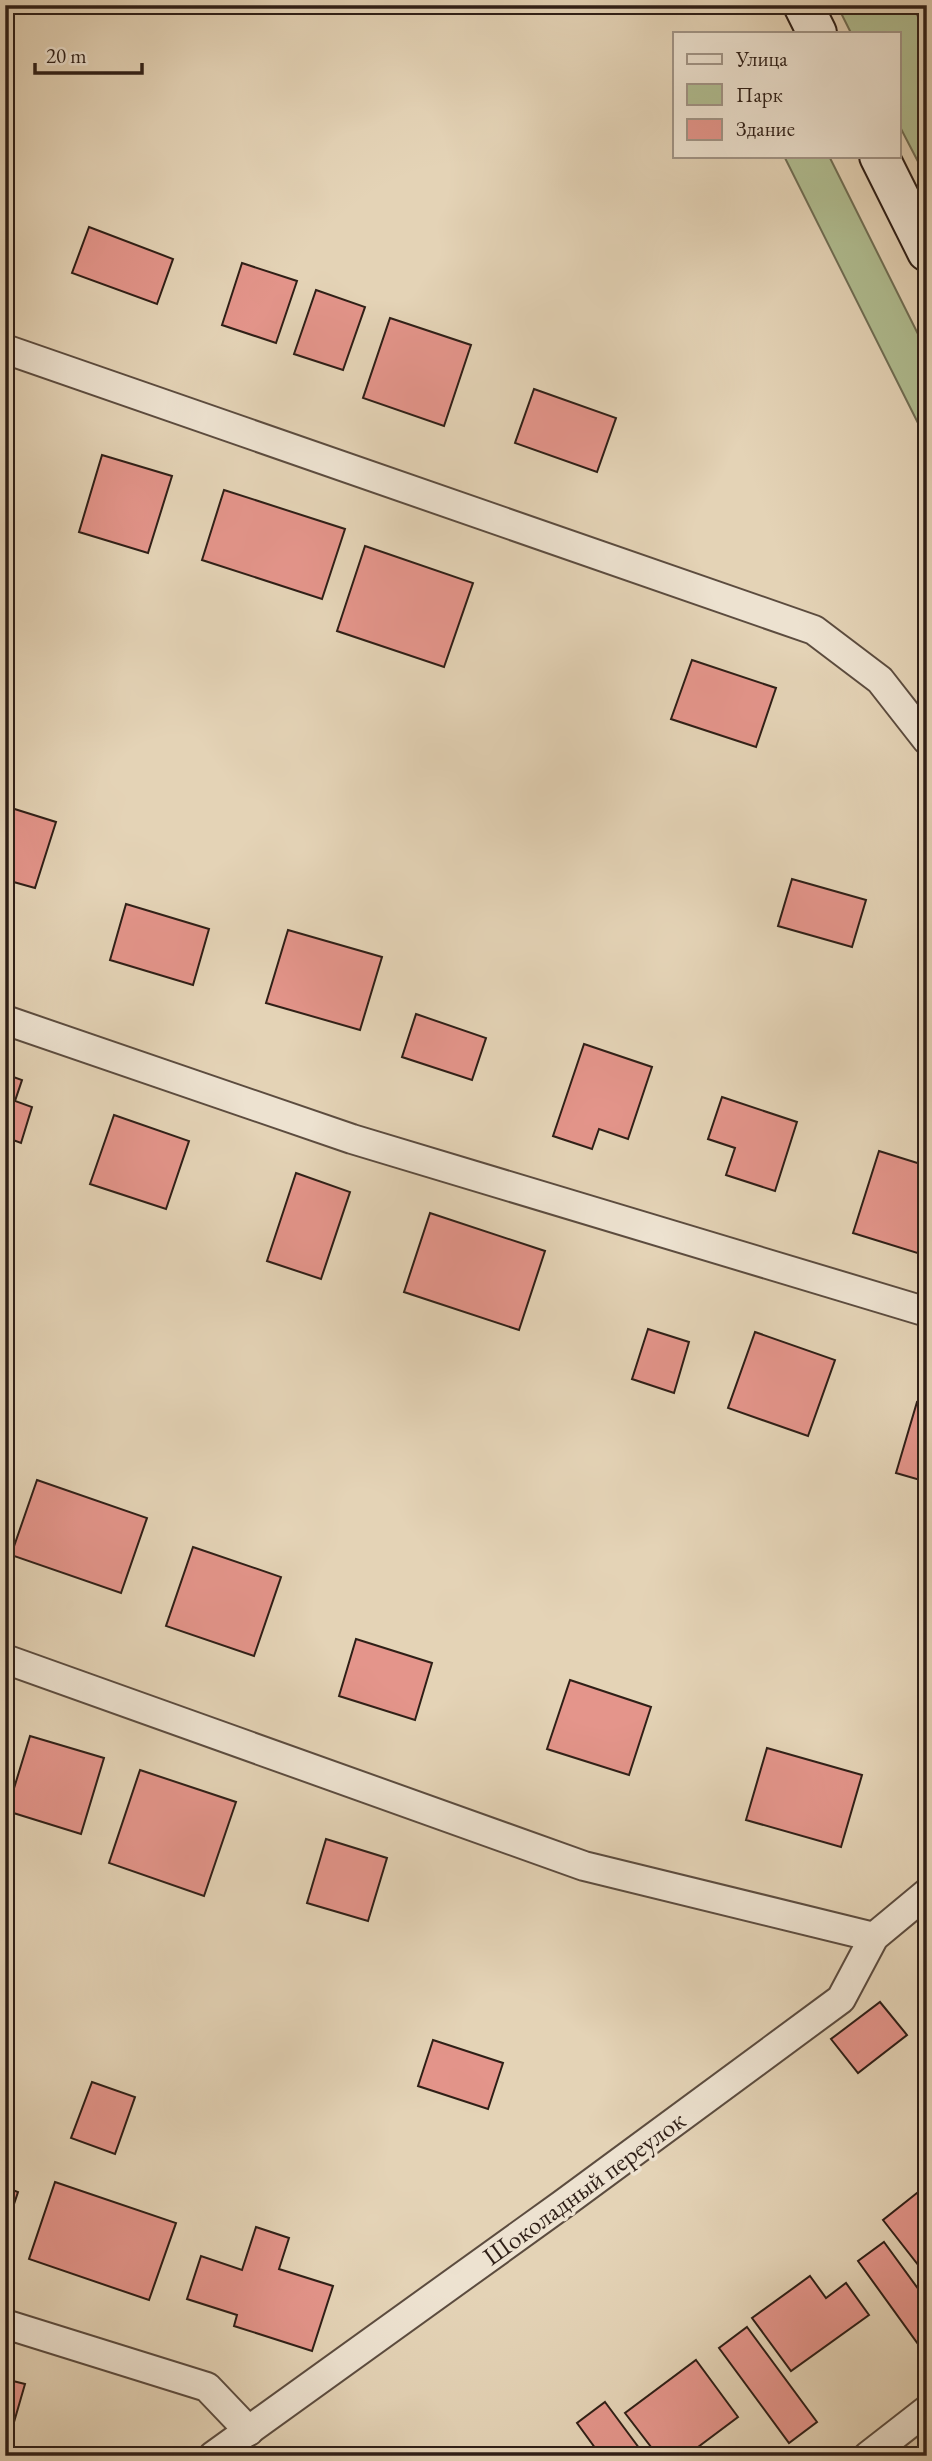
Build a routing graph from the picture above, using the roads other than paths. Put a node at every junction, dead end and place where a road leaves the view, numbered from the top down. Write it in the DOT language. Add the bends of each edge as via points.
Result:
graph roads {
  1 [pos="803,5"];
  2 [pos="816,32"];
  3 [pos="880,158"];
  4 [pos="927,252"];
  5 [pos="5,349"];
  6 [pos="927,740"];
  7 [pos="5,1020"];
  8 [pos="927,1312"];
  9 [pos="5,1659"];
  10 [pos="927,1893"];
  11 [pos="874,1937"];
  12 [pos="5,2324"];
  13 [pos="927,2410"];
  14 [pos="249,2431"];
  15 [pos="213,2456"];
  16 [pos="868,2456"];
  1 -- 2 [label="street"];
  3 -- 4 [label="street"];
  5 -- 6 [label="street" via="814,630 880,680"];
  7 -- 8 [label="street" via="352,1139"];
  9 -- 11 [label="street" via="584,1866"];
  10 -- 11 [label="street, Шоколадный переулок"];
  11 -- 14 [label="street, Шоколадный переулок" via="841,1999"];
  12 -- 14 [label="street" via="207,2387"];
  13 -- 16 [label="street"];
  14 -- 15 [label="street, Шоколадный переулок"];
}
